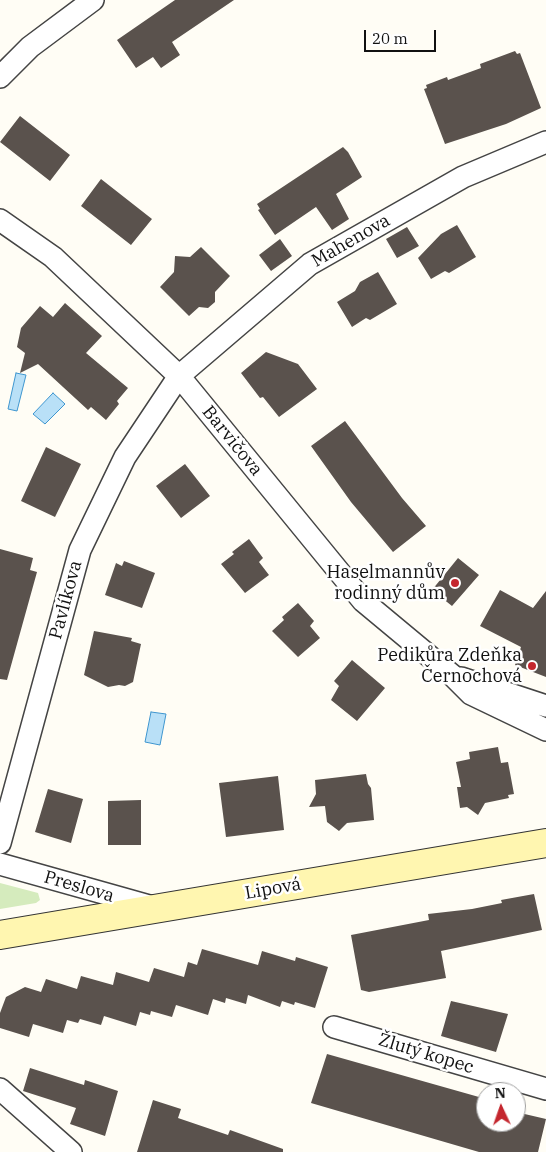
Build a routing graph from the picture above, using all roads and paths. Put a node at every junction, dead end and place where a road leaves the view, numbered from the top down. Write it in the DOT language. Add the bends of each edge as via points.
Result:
graph roads {
  1 [pos="93,0"];
  2 [pos="0,77"];
  3 [pos="546,142"];
  4 [pos="0,220"];
  5 [pos="179,376"];
  6 [pos="452,675"];
  7 [pos="546,706"];
  8 [pos="546,730"];
  9 [pos="0,843"];
  10 [pos="546,843"];
  11 [pos="0,864"];
  12 [pos="158,909"];
  13 [pos="0,935"];
  14 [pos="334,1026"];
  15 [pos="0,1089"];
  16 [pos="546,1089"];
  17 [pos="71,1152"];
  1 -- 2 [label="street" via="30,47"];
  3 -- 5 [label="street, Mahenova" via="463,178 310,264"];
  4 -- 5 [label="street, Barvičova" via="54,257"];
  5 -- 6 [label="street, Barvičova" via="363,601"];
  5 -- 9 [label="street, Pavlíkova" via="125,458 80,550"];
  6 -- 7 [label="street, Barvičova"];
  6 -- 8 [label="street, Barvičova" via="471,694"];
  10 -- 12 [label="street, Lipová"];
  11 -- 12 [label="street, Preslova"];
  12 -- 13 [label="street, Lipová"];
  14 -- 16 [label="street, Žlutý kopec"];
  15 -- 17 [label="street"];
}
